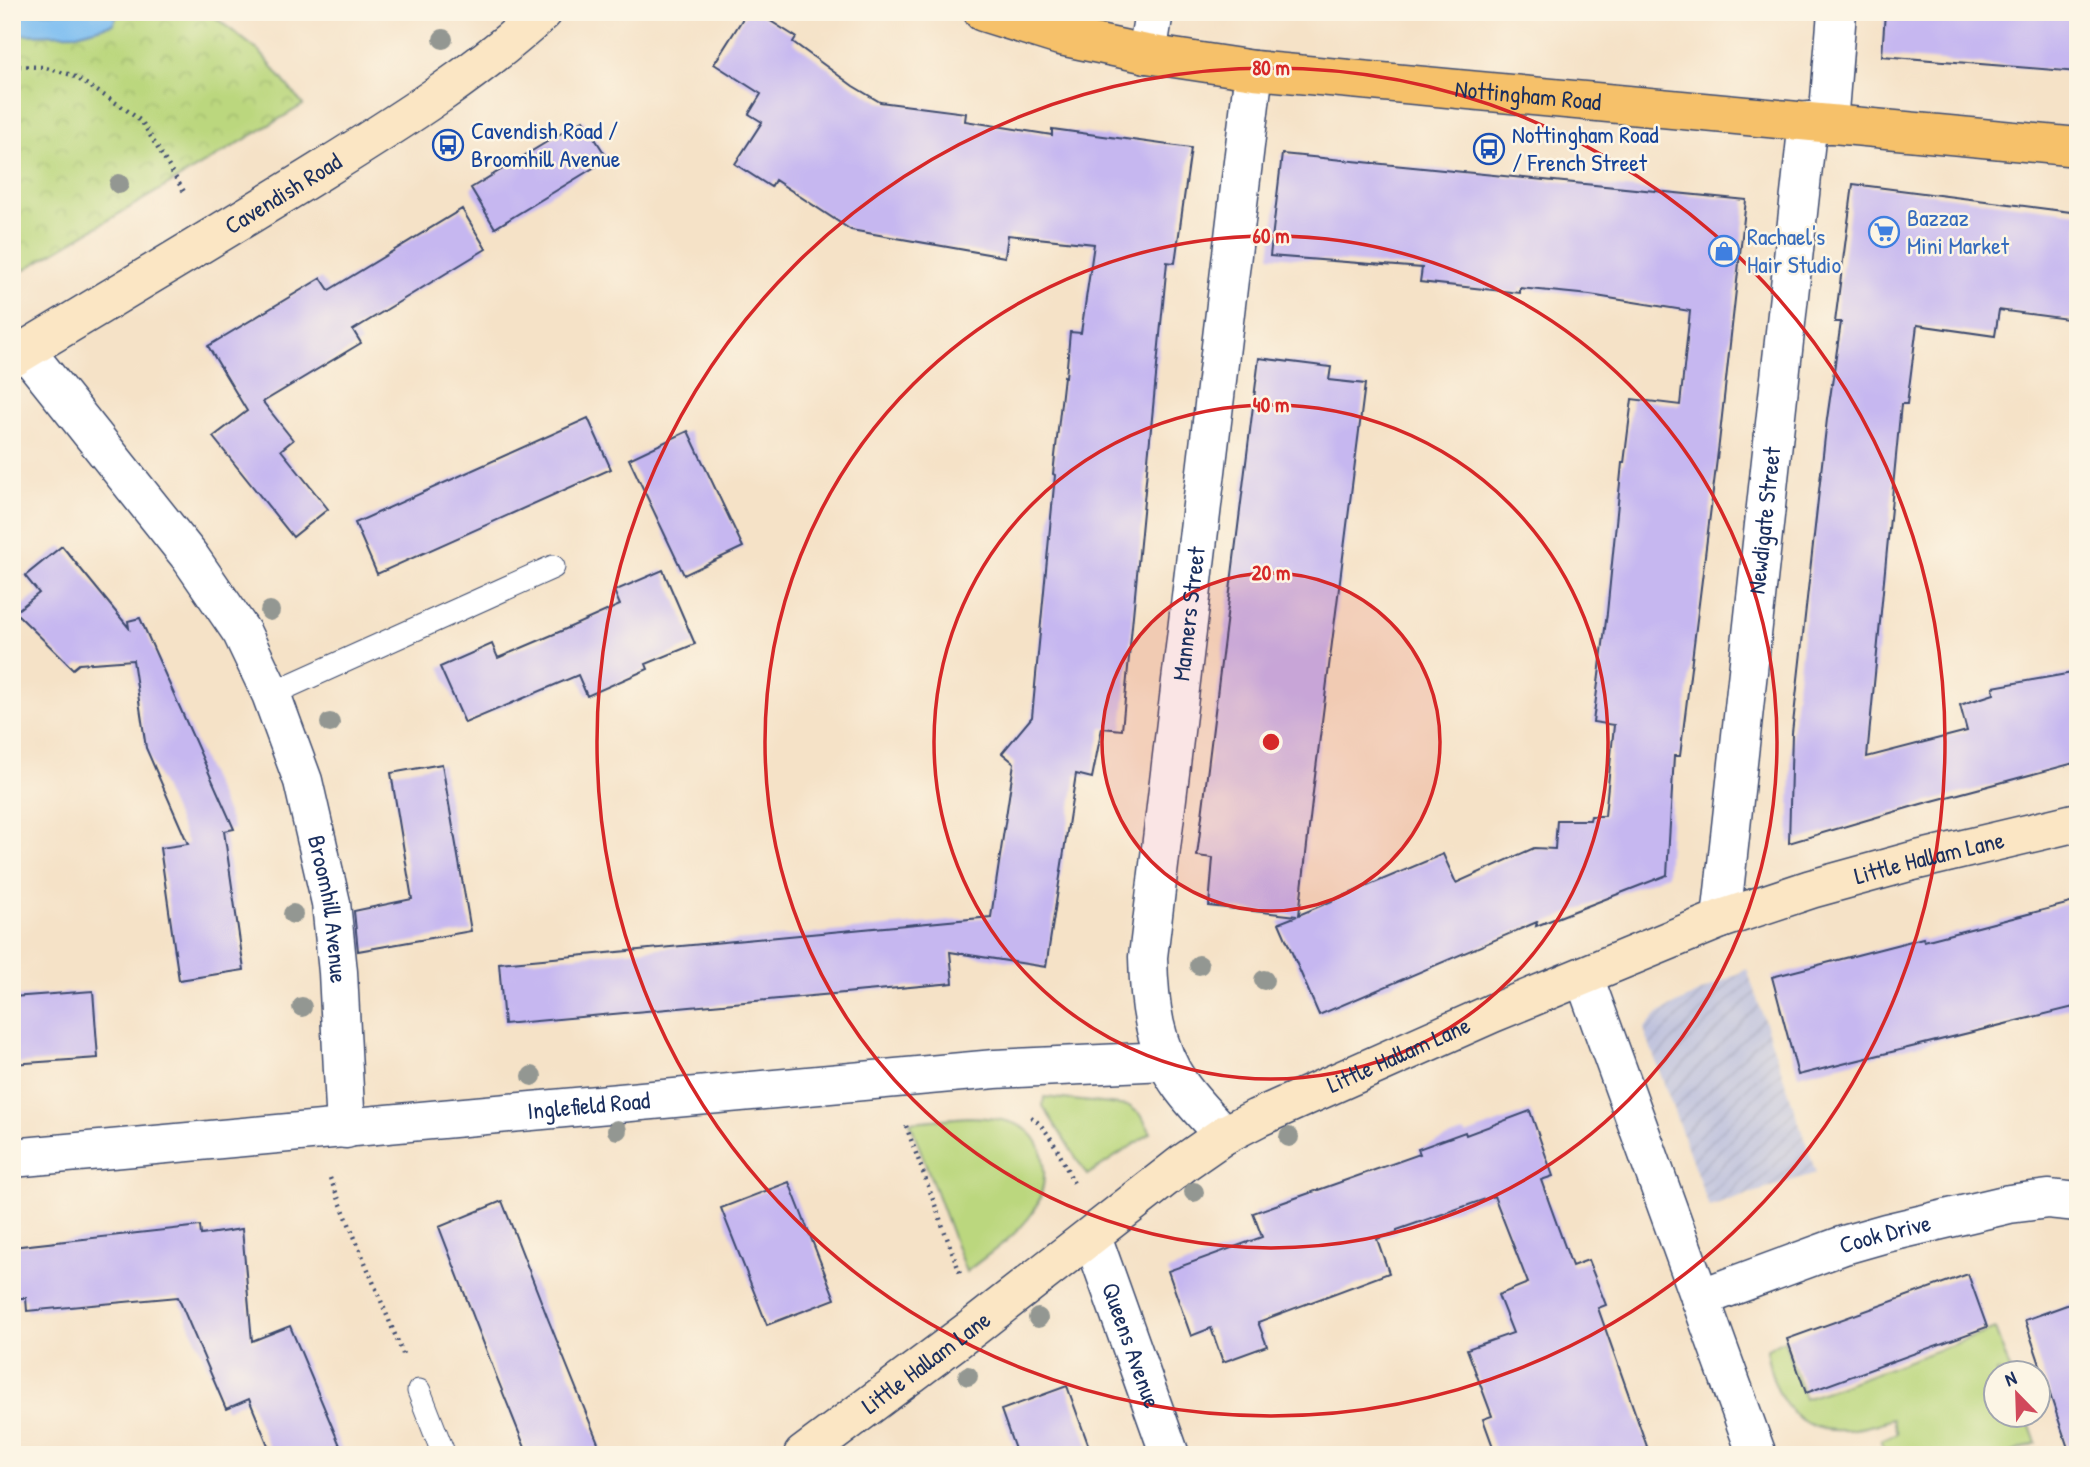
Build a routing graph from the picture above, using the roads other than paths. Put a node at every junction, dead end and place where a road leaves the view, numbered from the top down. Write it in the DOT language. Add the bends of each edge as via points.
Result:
graph roads {
  1 [pos="543,12"];
  2 [pos="983,12"];
  3 [pos="1154,12"];
  4 [pos="1837,12"];
  5 [pos="1147,54"];
  6 [pos="1254,70"];
  7 [pos="1818,123"];
  8 [pos="2078,147"];
  9 [pos="19,354"];
  10 [pos="553,567"];
  11 [pos="271,694"];
  12 [pos="2078,822"];
  13 [pos="1721,919"];
  14 [pos="1584,976"];
  15 [pos="1166,1061"];
  16 [pos="346,1129"];
  17 [pos="1224,1135"];
  18 [pos="12,1158"];
  19 [pos="2078,1202"];
  20 [pos="1092,1236"];
  21 [pos="1700,1298"];
  22 [pos="419,1391"];
  23 [pos="444,1455"];
  24 [pos="803,1455"];
  25 [pos="1170,1455"];
  26 [pos="1757,1455"];
  1 -- 9 [label="street, Cavendish Road" via="510,43 408,116"];
  2 -- 5 [label="main road, Nottingham Road" via="1060,36"];
  3 -- 5 [label="street"];
  4 -- 7 [label="street, Newdigate Street"];
  5 -- 6 [label="main road, Nottingham Road"];
  6 -- 7 [label="main road, Nottingham Road"];
  6 -- 15 [label="street, Manners Street" via="1148,957 1158,1040"];
  7 -- 8 [label="main road, Nottingham Road"];
  7 -- 13 [label="street, Newdigate Street"];
  9 -- 11 [label="street, Broomhill Avenue" via="190,557 242,633"];
  10 -- 11 [label="lane"];
  11 -- 16 [label="street, Broomhill Avenue" via="303,781 331,903"];
  12 -- 13 [label="street, Little Hallam Lane" via="1897,865"];
  13 -- 14 [label="street, Little Hallam Lane"];
  14 -- 17 [label="street, Little Hallam Lane" via="1376,1064"];
  14 -- 21 [label="street"];
  15 -- 16 [label="street, Inglefield Road" via="995,1069"];
  15 -- 17 [label="street, Manners Street" via="1180,1085"];
  16 -- 18 [label="street, Inglefield Road"];
  17 -- 20 [label="street, Little Hallam Lane"];
  19 -- 21 [label="street, Cook Drive" via="2048,1199 2009,1204 1886,1233"];
  20 -- 24 [label="street, Little Hallam Lane"];
  20 -- 25 [label="street, Queens Avenue"];
  21 -- 26 [label="street"];
  22 -- 23 [label="lane"];
}
